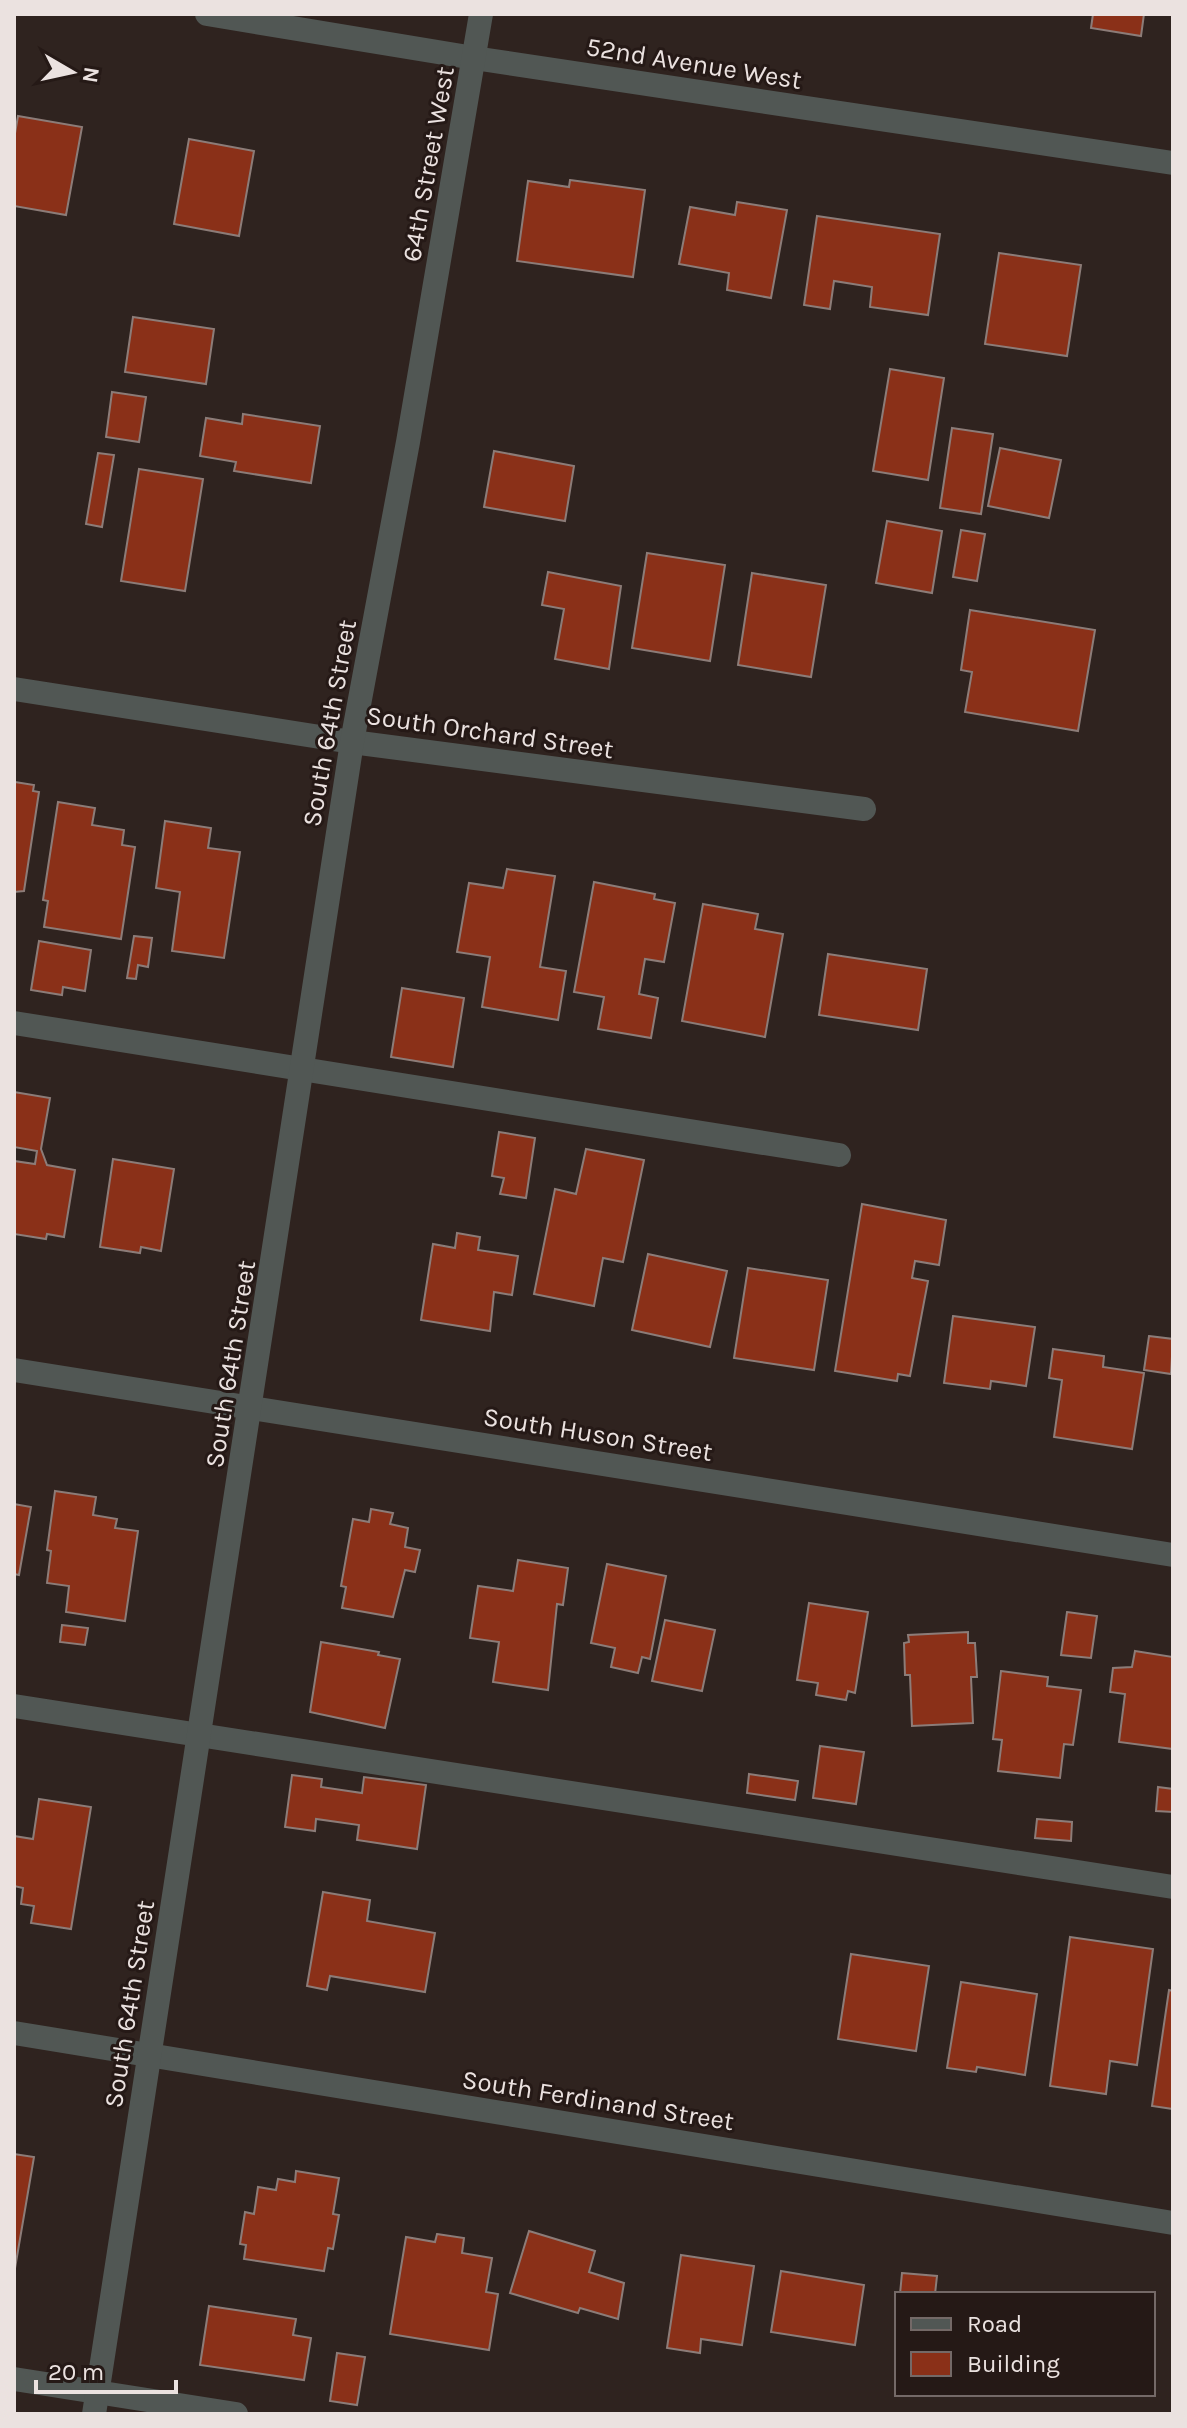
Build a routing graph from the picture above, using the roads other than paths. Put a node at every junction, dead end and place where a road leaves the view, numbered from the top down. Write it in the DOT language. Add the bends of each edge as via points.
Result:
graph roads {
  1 [pos="207,14"];
  2 [pos="481,14"];
  3 [pos="474,58"];
  4 [pos="1173,163"];
  5 [pos="428,324"];
  6 [pos="14,689"];
  7 [pos="352,742"];
  8 [pos="864,809"];
  9 [pos="14,1023"];
  10 [pos="302,1071"];
  11 [pos="839,1155"];
  12 [pos="14,1370"];
  13 [pos="252,1408"];
  14 [pos="1173,1555"];
  15 [pos="14,1706"];
  16 [pos="201,1737"];
  17 [pos="1173,1887"];
  18 [pos="14,2033"];
  19 [pos="148,2054"];
  20 [pos="1173,2223"];
  21 [pos="14,2379"];
  22 [pos="96,2403"];
  23 [pos="236,2414"];
  1 -- 3 [label="street, 52nd Avenue West"];
  2 -- 3 [label="street, 64th Street West"];
  3 -- 4 [label="street, 52nd Avenue West"];
  3 -- 5 [label="street, 64th Street West"];
  5 -- 7 [label="street, South 64th Street"];
  6 -- 7 [label="street, South Orchard Street"];
  7 -- 8 [label="street, South Orchard Street"];
  7 -- 10 [label="street, South 64th Street"];
  9 -- 10 [label="street"];
  10 -- 11 [label="street"];
  10 -- 13 [label="street, South 64th Street"];
  12 -- 13 [label="street, South Huson Street"];
  13 -- 14 [label="street, South Huson Street"];
  13 -- 16 [label="street, South 64th Street"];
  15 -- 16 [label="street"];
  16 -- 17 [label="street"];
  16 -- 19 [label="street, South 64th Street"];
  18 -- 19 [label="street, South Ferdinand Street"];
  19 -- 20 [label="street, South Ferdinand Street"];
  19 -- 22 [label="street, South 64th Street"];
  21 -- 22 [label="street"];
  22 -- 23 [label="street"];
}
